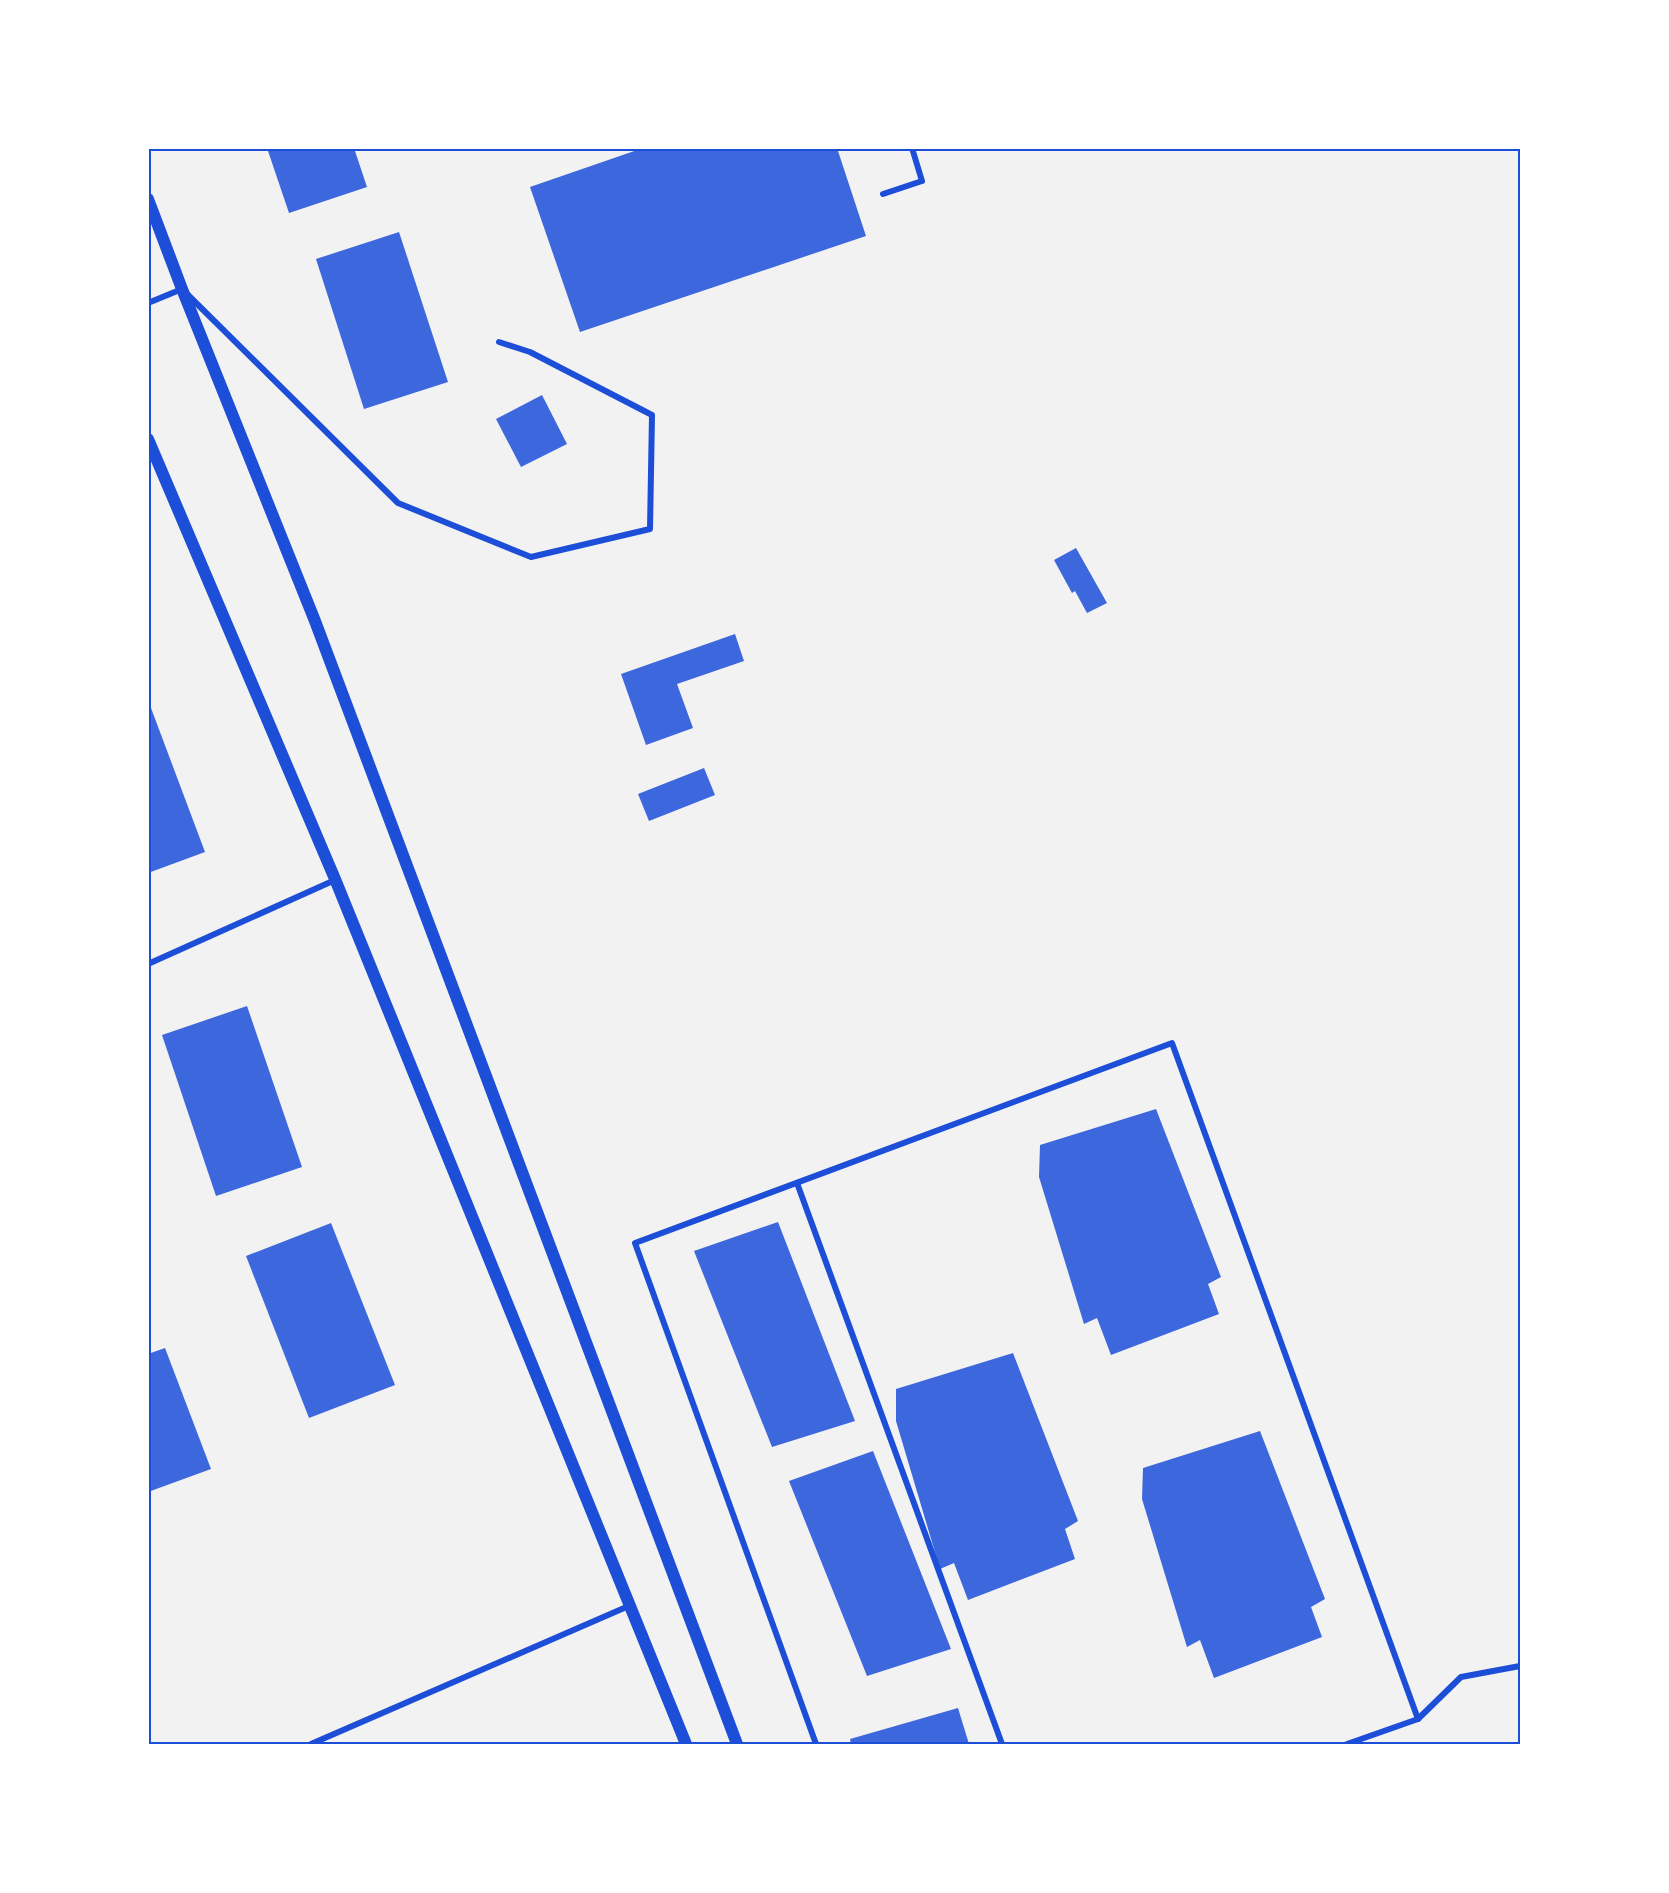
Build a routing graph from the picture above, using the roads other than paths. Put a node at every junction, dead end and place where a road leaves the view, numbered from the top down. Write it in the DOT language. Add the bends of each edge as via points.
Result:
graph roads {
  1 [pos="912,148"];
  2 [pos="883,194"];
  3 [pos="148,199"];
  4 [pos="182,289"];
  5 [pos="148,303"];
  6 [pos="500,342"];
  7 [pos="148,439"];
  8 [pos="335,879"];
  9 [pos="148,964"];
  10 [pos="797,1183"];
  11 [pos="631,1605"];
  12 [pos="1521,1666"];
  13 [pos="1418,1719"];
  14 [pos="311,1744"];
  15 [pos="686,1744"];
  16 [pos="737,1744"];
  17 [pos="816,1744"];
  18 [pos="1002,1744"];
  19 [pos="1347,1744"];
  1 -- 2 [label="street" via="922,181"];
  3 -- 4 [label="main road"];
  4 -- 5 [label="street"];
  4 -- 6 [label="street" via="398,503 531,557 650,529 652,415 530,352"];
  4 -- 16 [label="main road" via="315,621"];
  7 -- 8 [label="main road"];
  8 -- 9 [label="street"];
  8 -- 11 [label="main road"];
  10 -- 13 [label="street" via="1172,1043"];
  10 -- 17 [label="street" via="635,1244"];
  10 -- 18 [label="street"];
  11 -- 14 [label="street"];
  11 -- 15 [label="main road"];
  12 -- 13 [label="street" via="1461,1677"];
  13 -- 19 [label="street"];
}
